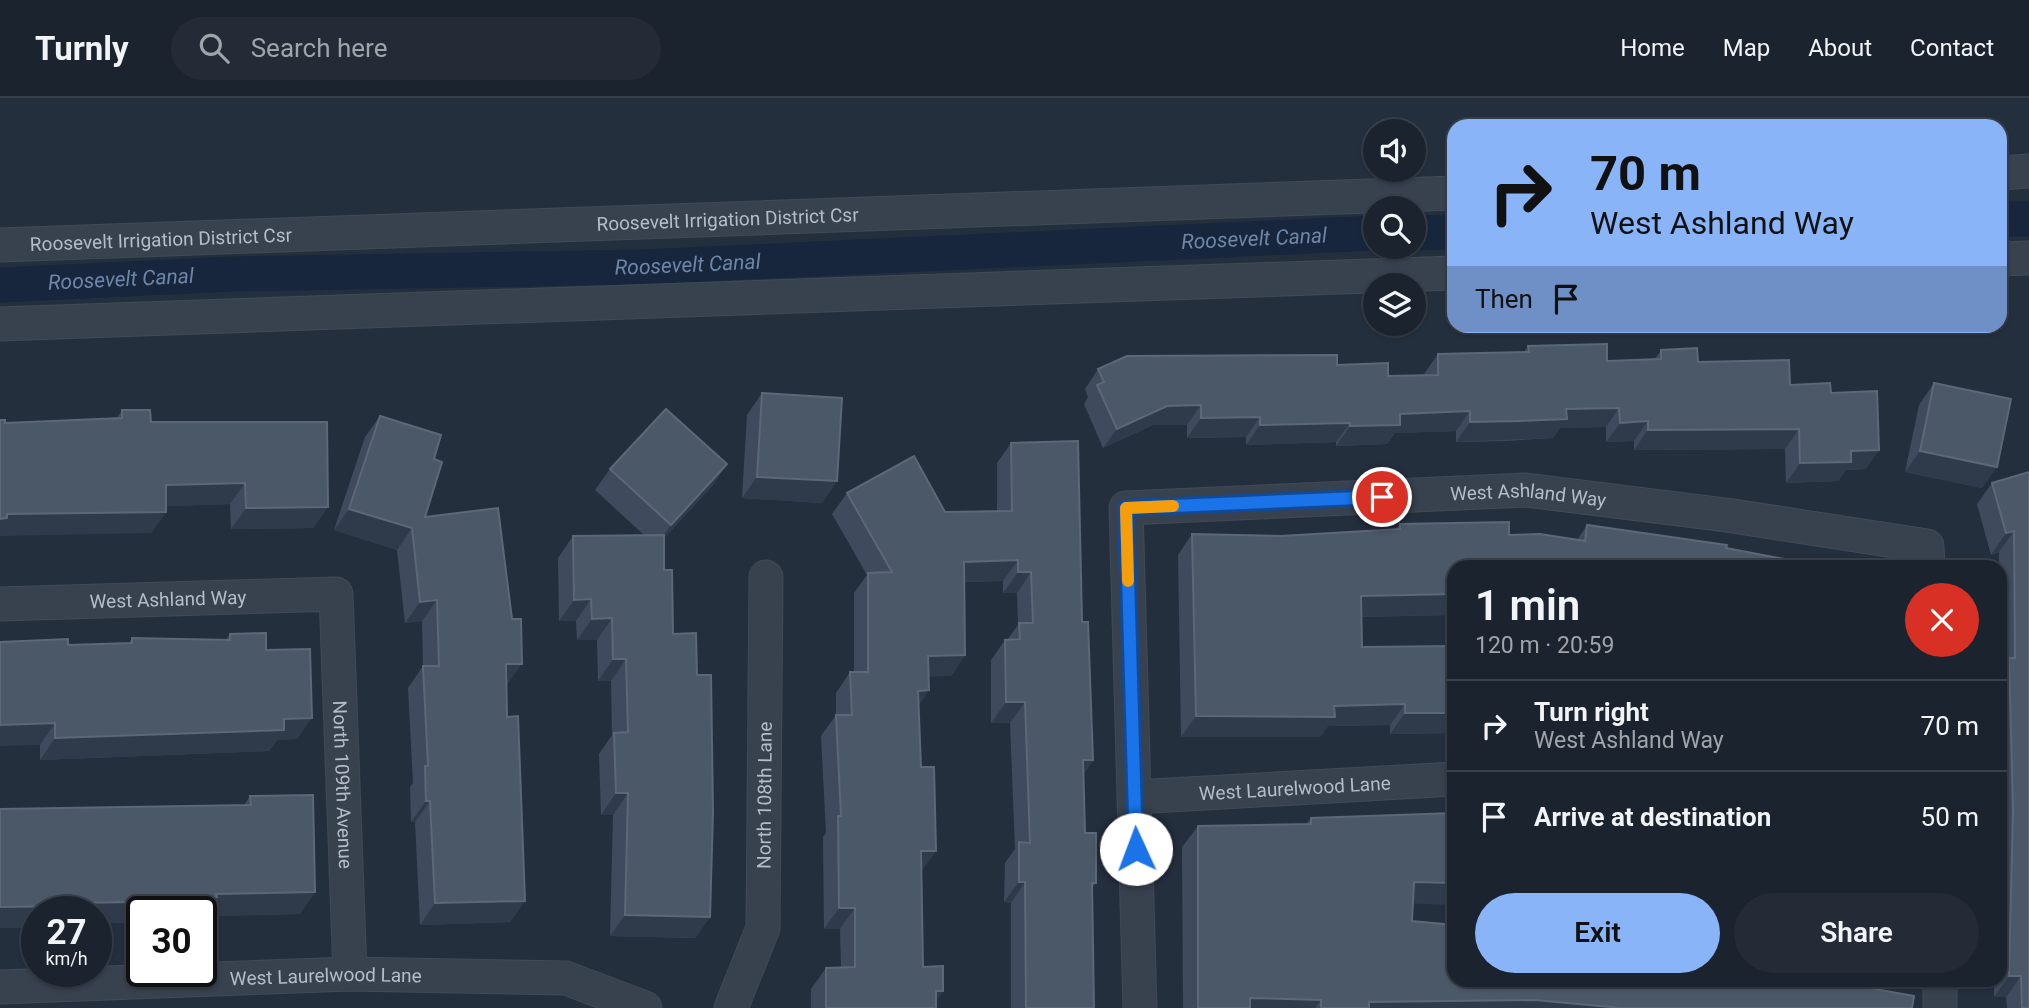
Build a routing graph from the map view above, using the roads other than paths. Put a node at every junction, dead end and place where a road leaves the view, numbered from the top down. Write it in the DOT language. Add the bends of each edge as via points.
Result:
graph roads {
  1 [pos="2029,171"];
  2 [pos="2007,173"];
  3 [pos="1447,193"];
  4 [pos="0,245"];
  5 [pos="2007,258"];
  6 [pos="2029,258"];
  7 [pos="1447,273"];
  8 [pos="0,324"];
  9 [pos="1928,557"];
  10 [pos="766,577"];
  11 [pos="336,594"];
  12 [pos="0,604"];
  13 [pos="1447,779"];
  14 [pos="1134,797"];
  15 [pos="350,974"];
  16 [pos="0,987"];
  17 [pos="1940,987"];
  18 [pos="645,1008"];
  19 [pos="731,1008"];
  20 [pos="1140,1008"];
  21 [pos="1940,1008"];
  1 -- 2 [label="street"];
  3 -- 4 [label="street, Roosevelt Irrigation District Csr"];
  5 -- 6 [label="street"];
  7 -- 8 [label="street"];
  9 -- 14 [label="street, West Ashland Way" via="1726,515 1526,490 1126,508"];
  10 -- 19 [label="street, North 108th Lane" via="763,928"];
  11 -- 12 [label="street, West Ashland Way"];
  11 -- 15 [label="street, North 109th Avenue"];
  13 -- 14 [label="street, West Laurelwood Lane"];
  14 -- 20 [label="street"];
  15 -- 16 [label="street, West Laurelwood Lane"];
  15 -- 18 [label="street, West Laurelwood Lane" via="566,978"];
  17 -- 21 [label="street"];
}
